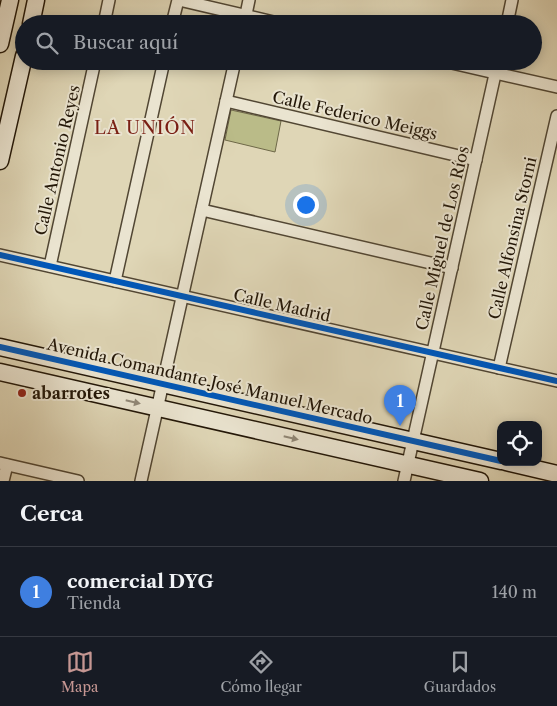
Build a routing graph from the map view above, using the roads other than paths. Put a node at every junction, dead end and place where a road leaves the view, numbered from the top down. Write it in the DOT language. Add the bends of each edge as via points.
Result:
graph roads {
  1 [pos="10,0"];
  2 [pos="36,0"];
  3 [pos="109,0"];
  4 [pos="179,0"];
  5 [pos="249,0"];
  6 [pos="512,0"];
  7 [pos="33,15"];
  8 [pos="106,15"];
  9 [pos="175,15"];
  10 [pos="228,15"];
  11 [pos="245,15"];
  12 [pos="509,15"];
  13 [pos="0,44"];
  14 [pos="21,70"];
  15 [pos="93,70"];
  16 [pos="162,70"];
  17 [pos="233,70"];
  18 [pos="483,70"];
  19 [pos="496,70"];
  20 [pos="496,73"];
  21 [pos="557,87"];
  22 [pos="226,101"];
  23 [pos="557,116"];
  24 [pos="476,160"];
  25 [pos="0,161"];
  26 [pos="202,210"];
  27 [pos="0,254"];
  28 [pos="50,266"];
  29 [pos="452,268"];
  30 [pos="115,281"];
  31 [pos="182,296"];
  32 [pos="0,348"];
  33 [pos="433,353"];
  34 [pos="499,368"];
  35 [pos="0,372"];
  36 [pos="557,382"];
  37 [pos="162,384"];
  38 [pos="157,408"];
  39 [pos="413,441"];
  40 [pos="497,460"];
  41 [pos="3,464"];
  42 [pos="408,465"];
  43 [pos="523,466"];
  44 [pos="557,474"];
  45 [pos="3,481"];
  46 [pos="73,481"];
  47 [pos="141,481"];
  48 [pos="404,481"];
  49 [pos="480,481"];
  1 -- 13 [label="street"];
  2 -- 7 [label="street"];
  3 -- 8 [label="street"];
  4 -- 9 [label="street"];
  4 -- 10 [label="street"];
  5 -- 11 [label="street"];
  6 -- 12 [label="street"];
  14 -- 25 [label="street"];
  15 -- 28 [label="street, Calle Antonio Reyes"];
  16 -- 30 [label="street"];
  17 -- 22 [label="street"];
  18 -- 20 [label="street"];
  19 -- 20 [label="street, Calle Miguel de Los Ríos"];
  20 -- 21 [label="street"];
  20 -- 24 [label="street, Calle Miguel de Los Ríos"];
  22 -- 24 [label="street, Calle Federico Meiggs"];
  22 -- 26 [label="street"];
  23 -- 34 [label="street, Calle Alfonsina Storni"];
  24 -- 29 [label="street, Calle Miguel de Los Ríos"];
  26 -- 29 [label="street"];
  26 -- 31 [label="street"];
  27 -- 28 [label="street, Calle Madrid"];
  28 -- 30 [label="street, Calle Madrid"];
  29 -- 33 [label="street, Calle Miguel de Los Ríos"];
  30 -- 31 [label="street, Calle Madrid"];
  31 -- 33 [label="street, Calle Madrid"];
  31 -- 37 [label="street"];
  32 -- 37 [label="street, Avenida Comandante José Manuel Mercado"];
  33 -- 34 [label="street, Calle Madrid"];
  33 -- 39 [label="street, Calle Miguel de Los Ríos"];
  34 -- 36 [label="street, Calle Madrid"];
  35 -- 38 [label="street, one-way"];
  37 -- 38 [label="street"];
  37 -- 39 [label="street, Avenida Comandante José Manuel Mercado"];
  38 -- 42 [label="street, one-way"];
  38 -- 47 [label="street"];
  39 -- 40 [label="street, Avenida Comandante José Manuel Mercado"];
  39 -- 42 [label="street, Calle Miguel de Los Ríos"];
  41 -- 45 [label="street"];
  41 -- 46 [label="street"];
  42 -- 48 [label="street, Calle Miguel de Los Ríos"];
  42 -- 49 [label="street"];
  43 -- 44 [label="street"];
}
